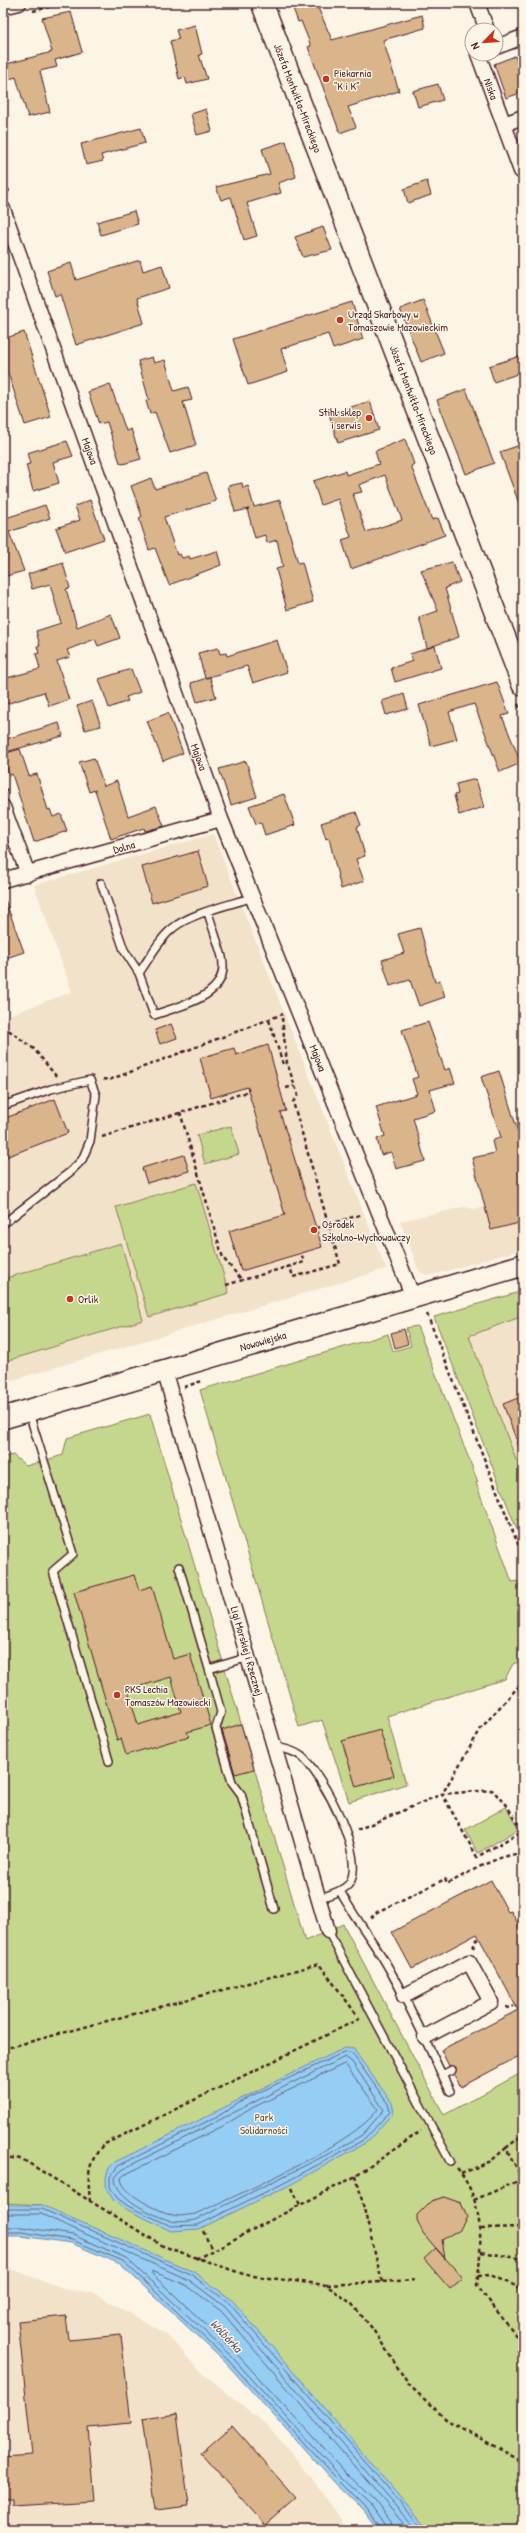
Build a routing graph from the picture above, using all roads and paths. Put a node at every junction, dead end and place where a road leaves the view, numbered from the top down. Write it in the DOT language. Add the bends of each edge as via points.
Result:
graph roads {
  1 [pos="19,3"];
  2 [pos="262,3"];
  3 [pos="438,3"];
  4 [pos="446,3"];
  5 [pos="476,3"];
  6 [pos="3,7"];
  7 [pos="484,22"];
  8 [pos="523,37"];
  9 [pos="504,44"];
  10 [pos="481,62"];
  11 [pos="523,117"];
  12 [pos="504,124"];
  13 [pos="520,162"];
  14 [pos="3,175"];
  15 [pos="11,197"];
  16 [pos="3,209"];
  17 [pos="523,685"];
  18 [pos="3,782"];
  19 [pos="5,801"];
  20 [pos="221,820"];
  21 [pos="28,874"];
  22 [pos="3,880"];
  23 [pos="101,883"];
  24 [pos="253,897"];
  25 [pos="208,912"];
  26 [pos="139,973"];
  27 [pos="288,1013"];
  28 [pos="281,1015"];
  29 [pos="269,1020"];
  30 [pos="3,1026"];
  31 [pos="287,1063"];
  32 [pos="100,1076"];
  33 [pos="58,1079"];
  34 [pos="294,1086"];
  35 [pos="249,1088"];
  36 [pos="286,1088"];
  37 [pos="8,1104"];
  38 [pos="180,1112"];
  39 [pos="90,1141"];
  40 [pos="363,1214"];
  41 [pos="3,1224"];
  42 [pos="328,1224"];
  43 [pos="316,1228"];
  44 [pos="3,1244"];
  45 [pos="3,1248"];
  46 [pos="301,1253"];
  47 [pos="523,1265"];
  48 [pos="290,1266"];
  49 [pos="242,1280"];
  50 [pos="226,1285"];
  51 [pos="413,1297"];
  52 [pos="427,1314"];
  53 [pos="164,1370"];
  54 [pos="28,1411"];
  55 [pos="3,1418"];
  56 [pos="523,1557"];
  57 [pos="178,1567"];
  58 [pos="249,1657"];
  59 [pos="209,1670"];
  60 [pos="523,1682"];
  61 [pos="523,1687"];
  62 [pos="517,1688"];
  63 [pos="276,1747"];
  64 [pos="109,1761"];
  65 [pos="442,1794"];
  66 [pos="345,1834"];
  67 [pos="523,1853"];
  68 [pos="340,1891"];
  69 [pos="320,1898"];
  70 [pos="274,1909"];
  71 [pos="366,1923"];
  72 [pos="328,1931"];
  73 [pos="404,1996"];
  74 [pos="372,2012"];
  75 [pos="360,2018"];
  76 [pos="425,2037"];
  77 [pos="3,2049"];
  78 [pos="452,2070"];
  79 [pos="442,2075"];
  80 [pos="450,2091"];
  81 [pos="431,2124"];
  82 [pos="523,2135"];
  83 [pos="506,2148"];
  84 [pos="3,2157"];
  85 [pos="450,2161"];
  86 [pos="461,2174"];
  87 [pos="356,2176"];
  88 [pos="523,2179"];
  89 [pos="292,2188"];
  90 [pos="474,2200"];
  91 [pos="90,2202"];
  92 [pos="300,2205"];
  93 [pos="523,2227"];
  94 [pos="481,2228"];
  95 [pos="203,2232"];
  96 [pos="212,2250"];
  97 [pos="481,2252"];
  98 [pos="196,2259"];
  99 [pos="523,2259"];
  100 [pos="478,2276"];
  101 [pos="416,2280"];
  102 [pos="382,2282"];
  103 [pos="326,2285"];
  104 [pos="523,2289"];
  105 [pos="523,2345"];
  106 [pos="523,2462"];
  1 -- 6 [label="street"];
  2 -- 17 [label="main road, Józefa Montwiłła-Mireckiego"];
  3 -- 4 [label="path" via="439,6"];
  5 -- 7 [label="street"];
  8 -- 9 [label="street"];
  10 -- 12 [label="street, Niska"];
  11 -- 12 [label="street"];
  12 -- 13 [label="street, Niska"];
  14 -- 15 [label="path"];
  16 -- 20 [label="street, Majowa"];
  18 -- 19 [label="path"];
  19 -- 21 [label="street"];
  20 -- 21 [label="street, Dolna"];
  20 -- 24 [label="street, Majowa"];
  21 -- 22 [label="street, Dolna"];
  23 -- 26 [label="lane" via="124,950"];
  24 -- 25 [label="lane"];
  24 -- 51 [label="street, Majowa"];
  25 -- 26 [label="lane" via="181,922 172,929"];
  25 -- 26 [label="lane" via="222,959 222,975 214,990 201,998 154,1015"];
  27 -- 28 [label="path"];
  28 -- 29 [label="path"];
  28 -- 31 [label="path"];
  29 -- 31 [label="path" via="283,1064"];
  29 -- 32 [label="path" via="109,1080"];
  30 -- 33 [label="path" via="34,1049"];
  31 -- 34 [label="path"];
  34 -- 36 [label="path"];
  34 -- 42 [label="path" via="298,1095 293,1102"];
  35 -- 38 [label="path" via="244,1093"];
  37 -- 39 [label="lane" via="90,1080 96,1095"];
  38 -- 39 [label="path"];
  38 -- 49 [label="path" via="224,1258"];
  39 -- 41 [label="lane" via="82,1160 70,1172"];
  40 -- 42 [label="path"];
  42 -- 43 [label="path"];
  42 -- 48 [label="path" via="340,1264 293,1277"];
  44 -- 45 [label="path"];
  46 -- 48 [label="path" via="304,1262"];
  47 -- 51 [label="main road, Nowowiejska"];
  48 -- 49 [label="path"];
  49 -- 50 [label="path"];
  51 -- 53 [label="main road, Nowowiejska"];
  52 -- 56 [label="path"];
  53 -- 54 [label="main road, Nowowiejska"];
  53 -- 58 [label="street, Ligi Morskiej i Rzecznej"];
  54 -- 55 [label="main road, Nowowiejska"];
  54 -- 64 [label="lane" via="73,1554 54,1571"];
  57 -- 59 [label="lane"];
  58 -- 59 [label="lane"];
  58 -- 63 [label="street, Ligi Morskiej i Rzecznej"];
  59 -- 70 [label="lane" via="221,1712 216,1728 232,1782 241,1794"];
  60 -- 62 [label="path"];
  61 -- 62 [label="path"];
  62 -- 65 [label="path" via="482,1726"];
  63 -- 66 [label="lane" via="293,1750 310,1764 324,1783"];
  63 -- 69 [label="street, Ligi Morskiej i Rzecznej"];
  65 -- 65 [label="path" via="492,1790 506,1804 522,1831 477,1857"];
  65 -- 66 [label="path"];
  66 -- 68 [label="lane" via="353,1861 353,1874 348,1884"];
  67 -- 71 [label="path" via="510,1854 447,1884 445,1879 377,1912"];
  68 -- 69 [label="lane"];
  68 -- 73 [label="lane"];
  69 -- 72 [label="street, Ligi Morskiej i Rzecznej"];
  72 -- 74 [label="lane"];
  73 -- 76 [label="lane"];
  73 -- 76 [label="street" via="469,1962 491,2002"];
  74 -- 75 [label="path"];
  74 -- 81 [label="lane"];
  75 -- 77 [label="path" via="319,1964"];
  75 -- 91 [label="path" via="103,2145 92,2158 88,2176"];
  76 -- 79 [label="lane"];
  78 -- 79 [label="lane"];
  79 -- 80 [label="lane"];
  81 -- 85 [label="lane"];
  81 -- 87 [label="path"];
  82 -- 83 [label="path"];
  83 -- 86 [label="path" via="491,2161"];
  83 -- 88 [label="path"];
  84 -- 91 [label="path" via="22,2159"];
  85 -- 86 [label="path"];
  86 -- 90 [label="path"];
  87 -- 92 [label="path"];
  87 -- 102 [label="path"];
  88 -- 90 [label="path"];
  89 -- 92 [label="path"];
  90 -- 94 [label="path"];
  91 -- 98 [label="path" via="163,2246"];
  92 -- 96 [label="path"];
  93 -- 94 [label="path"];
  94 -- 97 [label="path"];
  95 -- 96 [label="path"];
  96 -- 98 [label="path"];
  97 -- 99 [label="path"];
  97 -- 100 [label="path"];
  98 -- 103 [label="path" via="246,2275"];
  100 -- 104 [label="path" via="490,2275"];
  100 -- 105 [label="path" via="477,2286"];
  101 -- 102 [label="path"];
  102 -- 103 [label="path"];
  103 -- 106 [label="path" via="351,2303 372,2328 409,2385 447,2420"];
}
